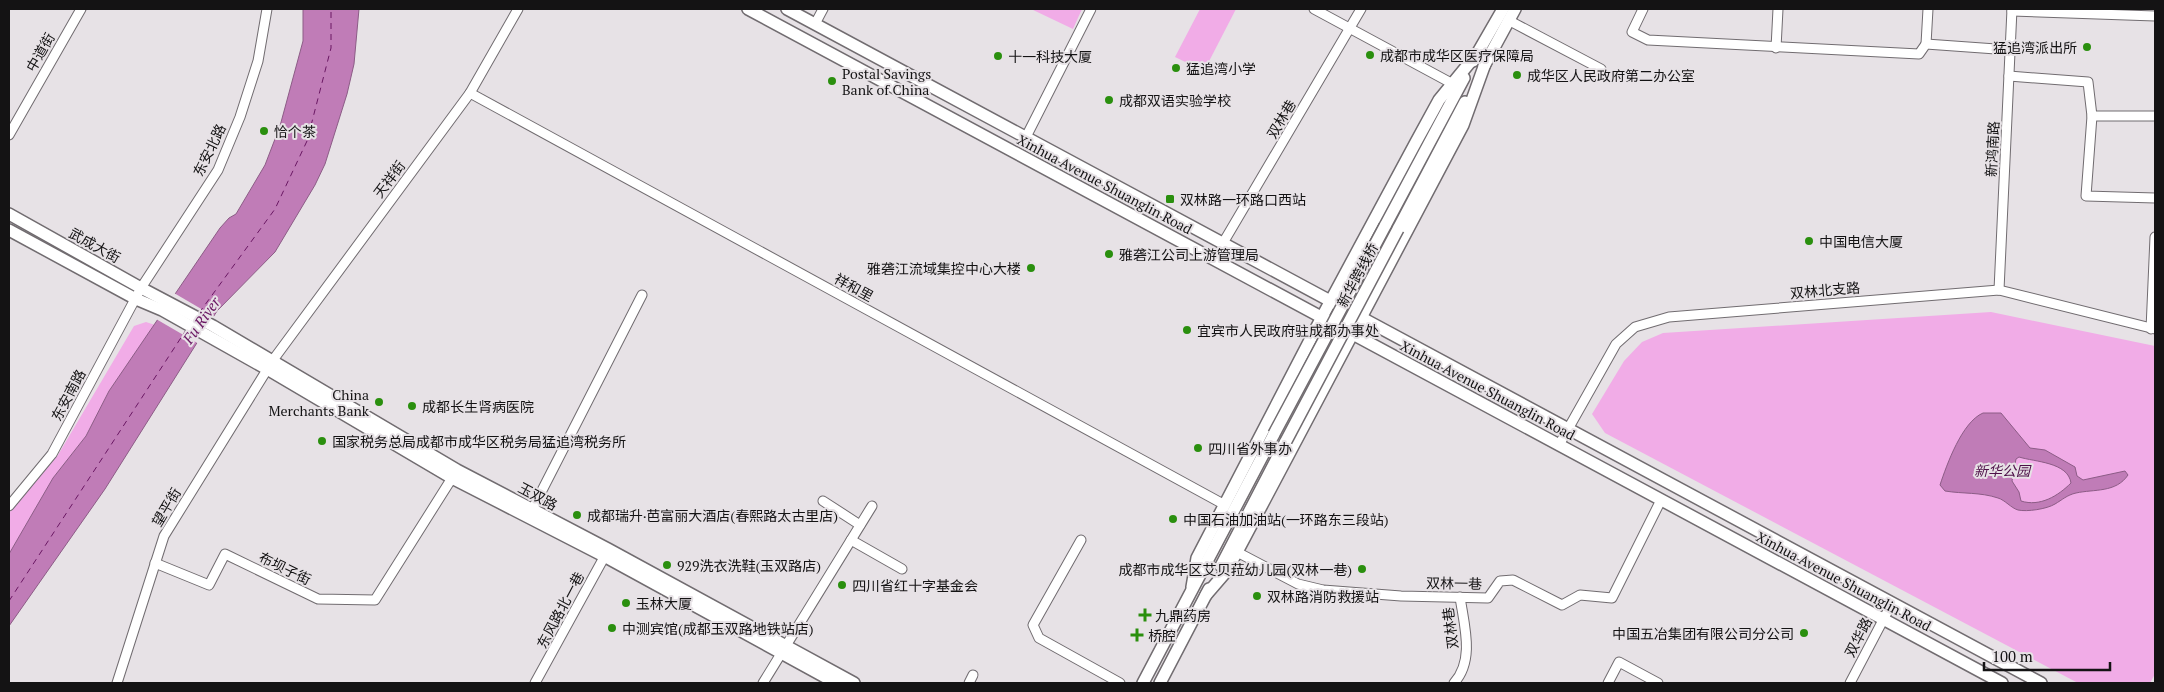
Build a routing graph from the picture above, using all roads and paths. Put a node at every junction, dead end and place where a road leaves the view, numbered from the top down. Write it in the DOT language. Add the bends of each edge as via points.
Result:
graph roads {
  1 [pos="80,9"];
  2 [pos="267,9"];
  3 [pos="518,9"];
  4 [pos="748,9"];
  5 [pos="787,9"];
  6 [pos="823,9"];
  7 [pos="1091,9"];
  8 [pos="1314,9"];
  9 [pos="1361,9"];
  10 [pos="1503,9"];
  11 [pos="1515,9"];
  12 [pos="1643,9"];
  13 [pos="1778,9"];
  14 [pos="1928,9"];
  15 [pos="2012,10"];
  16 [pos="2155,16"];
  17 [pos="1508,20"];
  18 [pos="815,24"];
  19 [pos="1350,29"];
  20 [pos="1926,44"];
  21 [pos="1776,48"];
  22 [pos="2010,50"];
  23 [pos="1481,58"];
  24 [pos="1601,69"];
  25 [pos="2009,76"];
  26 [pos="1453,84"];
  27 [pos="470,93"];
  28 [pos="2092,116"];
  29 [pos="2155,116"];
  30 [pos="9,135"];
  31 [pos="1026,137"];
  32 [pos="2155,198"];
  33 [pos="9,214"];
  34 [pos="9,230"];
  35 [pos="2155,237"];
  36 [pos="1223,244"];
  37 [pos="1999,290"];
  38 [pos="138,294"];
  39 [pos="642,296"];
  40 [pos="1331,301"];
  41 [pos="165,306"];
  42 [pos="1322,317"];
  43 [pos="1361,318"];
  44 [pos="2153,329"];
  45 [pos="1353,334"];
  46 [pos="270,364"];
  47 [pos="1568,429"];
  48 [pos="1559,445"];
  49 [pos="452,478"];
  50 [pos="1661,500"];
  51 [pos="824,501"];
  52 [pos="1225,505"];
  53 [pos="9,506"];
  54 [pos="872,506"];
  55 [pos="532,510"];
  56 [pos="860,525"];
  57 [pos="850,540"];
  58 [pos="1081,540"];
  59 [pos="1237,552"];
  60 [pos="606,553"];
  61 [pos="155,563"];
  62 [pos="902,569"];
  63 [pos="1192,587"];
  64 [pos="1206,595"];
  65 [pos="1460,597"];
  66 [pos="1892,603"];
  67 [pos="1883,619"];
  68 [pos="783,649"];
  69 [pos="117,683"];
  70 [pos="536,683"];
  71 [pos="763,683"];
  72 [pos="836,683"];
  73 [pos="854,683"];
  74 [pos="1120,683"];
  75 [pos="1143,683"];
  76 [pos="1160,683"];
  77 [pos="1454,683"];
  78 [pos="1608,683"];
  79 [pos="1658,683"];
  80 [pos="1850,683"];
  81 [pos="2002,683"];
  82 [pos="2041,683"];
  1 -- 30 [label="street, 中道街"];
  2 -- 38 [label="street, 东安北路" via="258,61 218,170"];
  3 -- 27 [label="street, 天祥街"];
  4 -- 42 [label="main road, Xinhua Avenue Shuanglin Road"];
  5 -- 18 [label="main road, Xinhua Avenue Shuanglin Road"];
  6 -- 18 [label="street"];
  7 -- 31 [label="street"];
  8 -- 19 [label="street"];
  9 -- 19 [label="street, 双林巷"];
  10 -- 23 [label="main road"];
  11 -- 17 [label="main road"];
  12 -- 21 [label="street" via="1632,32 1648,40"];
  13 -- 21 [label="street"];
  14 -- 20 [label="street"];
  15 -- 16 [label="street"];
  15 -- 22 [label="street, 新鸿南路"];
  17 -- 23 [label="main road"];
  17 -- 24 [label="street"];
  18 -- 31 [label="main road, Xinhua Avenue Shuanglin Road"];
  19 -- 26 [label="street"];
  19 -- 36 [label="street, 双林巷"];
  20 -- 21 [label="street" via="1919,54"];
  20 -- 22 [label="street"];
  22 -- 25 [label="street, 新鸿南路"];
  23 -- 26 [label="main road"];
  23 -- 43 [label="main road" via="1463,125"];
  23 -- 63 [label="main road, 新华跨线桥, bridge" via="1385,226"];
  23 -- 64 [label="main road, 新华跨线桥, bridge" via="1398,229"];
  25 -- 28 [label="street" via="2088,82"];
  25 -- 37 [label="street, 新鸿南路"];
  26 -- 40 [label="main road" via="1439,100"];
  27 -- 46 [label="street, 天祥街"];
  27 -- 52 [label="street, 祥和里"];
  28 -- 29 [label="street"];
  28 -- 32 [label="street" via="2086,196"];
  31 -- 36 [label="main road, Xinhua Avenue Shuanglin Road"];
  33 -- 38 [label="main road, 武成大街"];
  34 -- 38 [label="main road, 武成大街"];
  35 -- 44 [label="street"];
  36 -- 40 [label="main road, Xinhua Avenue Shuanglin Road"];
  37 -- 44 [label="street, 双林北支路"];
  37 -- 47 [label="street, 双林北支路" via="1669,317 1635,327 1616,344"];
  38 -- 41 [label="main road, 武成大街"];
  38 -- 53 [label="street, 东安南路" via="52,454"];
  39 -- 55 [label="street"];
  40 -- 42 [label="main road"];
  40 -- 43 [label="main road, Xinhua Avenue Shuanglin Road"];
  41 -- 46 [label="main road, 玉双路" via="213,326"];
  41 -- 46 [label="main road, 玉双路" via="208,338"];
  42 -- 45 [label="main road, Xinhua Avenue Shuanglin Road"];
  42 -- 52 [label="main road"];
  43 -- 45 [label="main road"];
  43 -- 47 [label="main road, Xinhua Avenue Shuanglin Road"];
  45 -- 48 [label="main road, Xinhua Avenue Shuanglin Road"];
  45 -- 59 [label="main road"];
  46 -- 49 [label="main road, 玉双路"];
  46 -- 55 [label="main road, 玉双路"];
  46 -- 61 [label="street, 望平街" via="164,536"];
  47 -- 48 [label="street, 双林北支路"];
  47 -- 66 [label="main road, Xinhua Avenue Shuanglin Road"];
  48 -- 50 [label="main road, Xinhua Avenue Shuanglin Road"];
  49 -- 60 [label="main road, 玉双路"];
  49 -- 61 [label="street, 布坝子街" via="375,600 318,599 225,554 209,585"];
  50 -- 65 [label="street, 双林一巷" via="1612,598 1580,595 1562,605 1513,580 1500,581 1488,598"];
  50 -- 67 [label="main road, Xinhua Avenue Shuanglin Road"];
  51 -- 56 [label="street"];
  52 -- 63 [label="main road" via="1197,558"];
  54 -- 56 [label="street"];
  55 -- 60 [label="main road, 玉双路"];
  56 -- 57 [label="street"];
  57 -- 62 [label="street"];
  57 -- 68 [label="street"];
  58 -- 74 [label="street" via="1033,626 1039,638"];
  59 -- 64 [label="main road" via="1225,573"];
  59 -- 65 [label="street, 双林一巷" via="1298,584 1323,590"];
  60 -- 68 [label="main road, 玉双路"];
  60 -- 70 [label="street, 东风路北一巷"];
  61 -- 69 [label="street, 望平街"];
  63 -- 75 [label="main road, 新华跨线桥"];
  64 -- 76 [label="main road"];
  65 -- 77 [label="street, 双林巷" via="1468,653"];
  66 -- 67 [label="street, 双华路"];
  66 -- 82 [label="main road, Xinhua Avenue Shuanglin Road"];
  67 -- 80 [label="street, 双华路"];
  67 -- 81 [label="main road, Xinhua Avenue Shuanglin Road"];
  68 -- 71 [label="street"];
  68 -- 72 [label="main road, 玉双路"];
  68 -- 73 [label="main road, 玉双路"];
  78 -- 79 [label="street" via="1619,662"];
}
